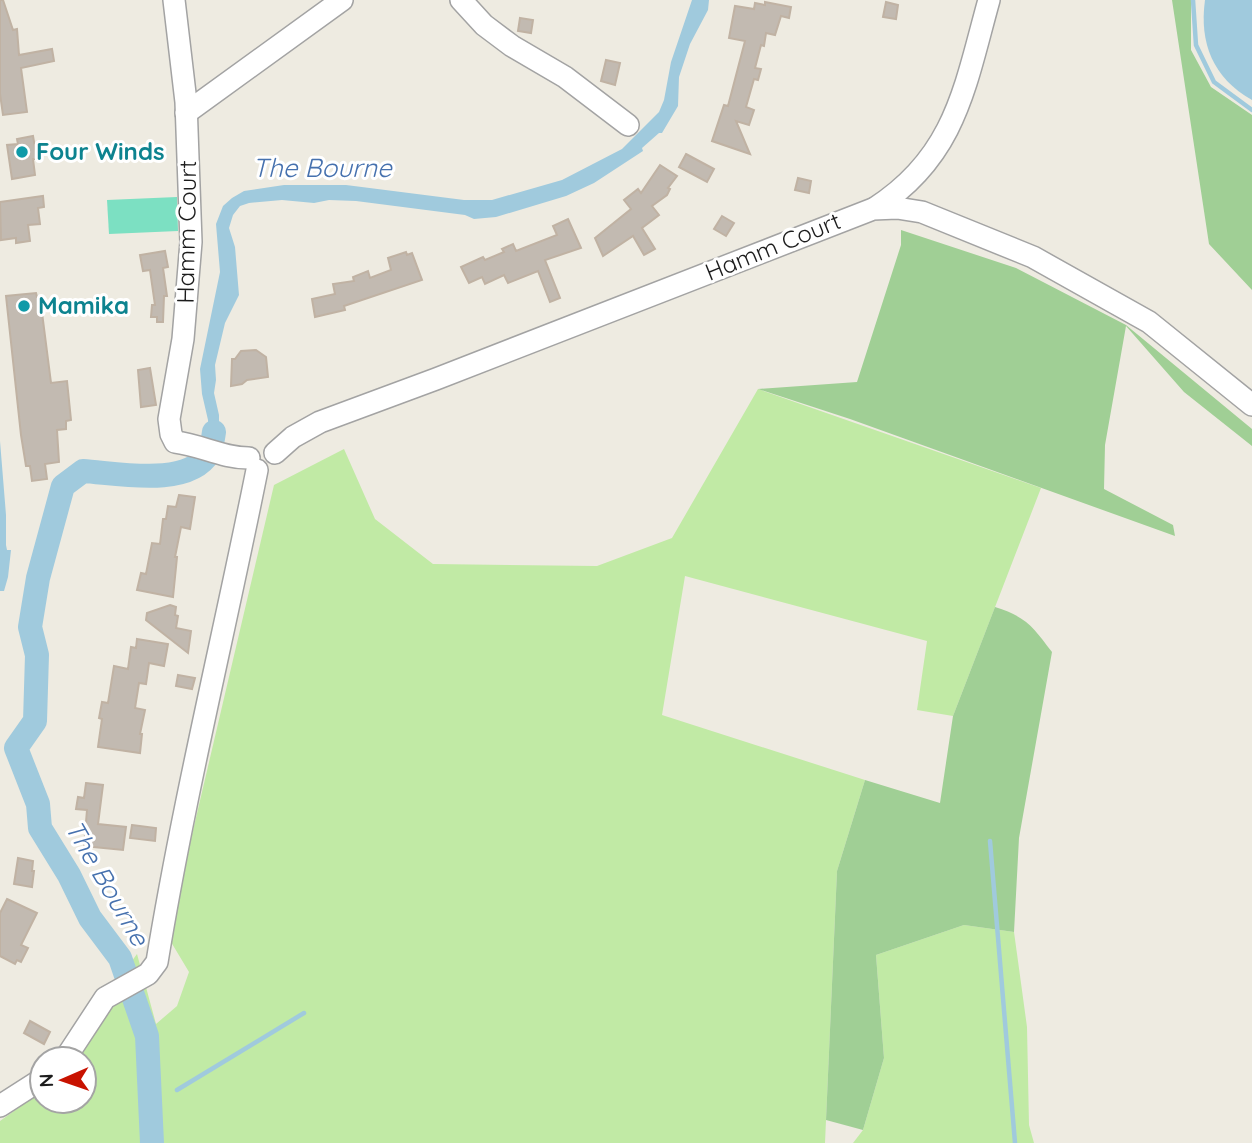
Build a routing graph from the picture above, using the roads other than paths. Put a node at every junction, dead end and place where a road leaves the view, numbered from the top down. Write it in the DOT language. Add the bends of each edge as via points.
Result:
graph roads {
  1 [pos="174,0"];
  2 [pos="342,0"];
  3 [pos="461,0"];
  4 [pos="989,0"];
  5 [pos="186,114"];
  6 [pos="628,125"];
  7 [pos="917,176"];
  8 [pos="873,209"];
  9 [pos="928,214"];
  10 [pos="1252,405"];
  11 [pos="253,464"];
  12 [pos="74,1045"];
  13 [pos="28,1088"];
  14 [pos="0,1105"];
  1 -- 5 [label="street, Hamm Court"];
  2 -- 5 [label="street"];
  3 -- 6 [label="street" via="512,46 565,77"];
  4 -- 7 [label="street" via="959,108"];
  5 -- 11 [label="street, Hamm Court" via="191,266 169,419 171,434 175,442 195,444"];
  7 -- 8 [label="street"];
  7 -- 9 [label="street"];
  8 -- 9 [label="street, Hamm Court"];
  8 -- 11 [label="street, Hamm Court" via="320,422 275,453 260,444 251,449"];
  9 -- 10 [label="street, Hamm Court" via="1033,257 1149,322"];
  11 -- 12 [label="street" via="228,613 185,805 157,962 148,974 105,998"];
  13 -- 14 [label="street"];
}
